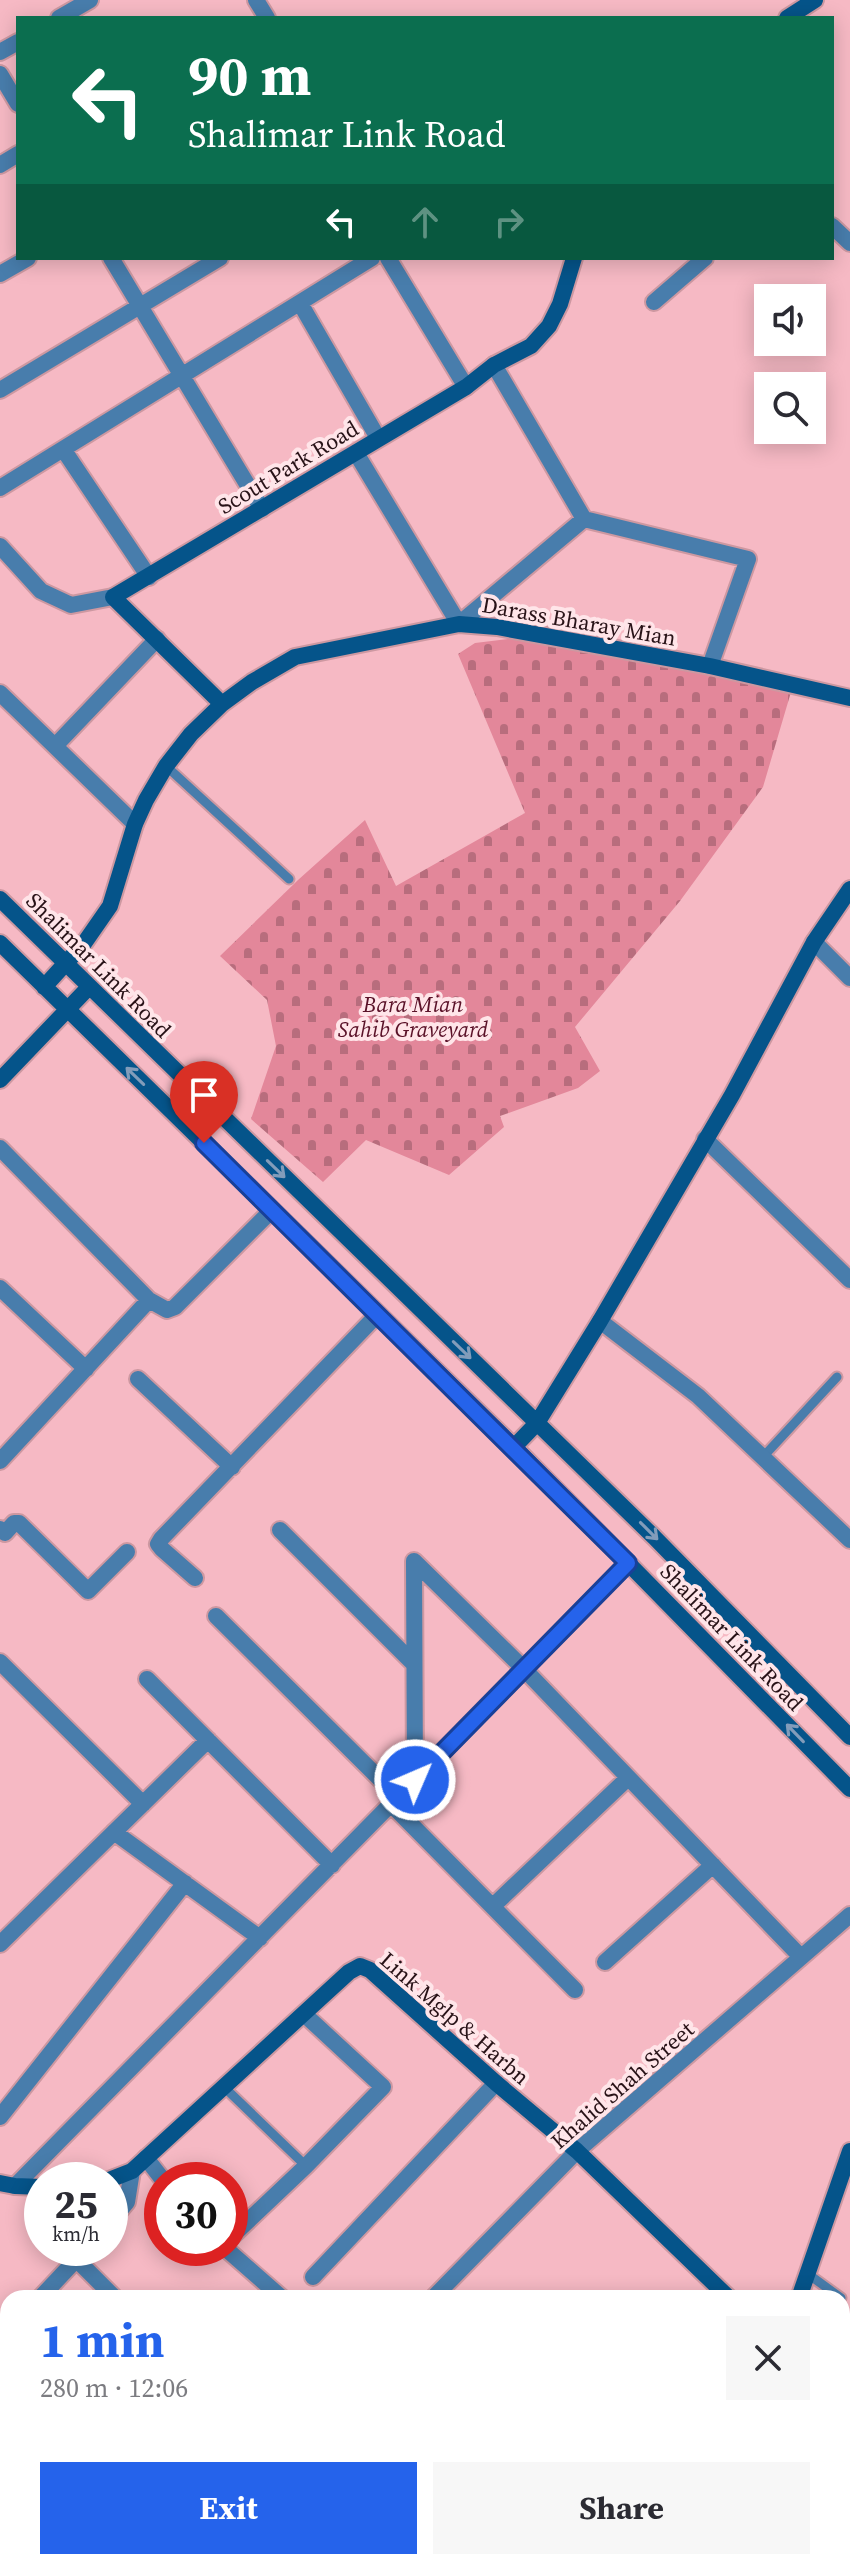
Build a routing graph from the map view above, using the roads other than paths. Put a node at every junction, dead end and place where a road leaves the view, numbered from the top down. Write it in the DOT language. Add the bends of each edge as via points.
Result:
graph roads {
  1 [pos="90,0"];
  2 [pos="815,0"];
  3 [pos="62,16"];
  4 [pos="790,16"];
  5 [pos="0,74"];
  6 [pos="16,101"];
  7 [pos="834,228"];
  8 [pos="850,243"];
  9 [pos="24,260"];
  10 [pos="112,260"];
  11 [pos="217,260"];
  12 [pos="369,260"];
  13 [pos="389,260"];
  14 [pos="573,260"];
  15 [pos="703,260"];
  16 [pos="0,274"];
  17 [pos="654,302"];
  18 [pos="300,303"];
  19 [pos="140,306"];
  20 [pos="494,365"];
  21 [pos="181,376"];
  22 [pos="466,387"];
  23 [pos="0,390"];
  24 [pos="378,438"];
  25 [pos="63,449"];
  26 [pos="356,453"];
  27 [pos="0,488"];
  28 [pos="262,509"];
  29 [pos="584,519"];
  30 [pos="0,546"];
  31 [pos="149,577"];
  32 [pos="113,597"];
  33 [pos="459,624"];
  34 [pos="157,639"];
  35 [pos="710,666"];
  36 [pos="0,693"];
  37 [pos="850,698"];
  38 [pos="222,704"];
  39 [pos="55,746"];
  40 [pos="166,766"];
  41 [pos="135,824"];
  42 [pos="289,879"];
  43 [pos="850,889"];
  44 [pos="0,899"];
  45 [pos="814,942"];
  46 [pos="0,943"];
  47 [pos="65,964"];
  48 [pos="850,978"];
  49 [pos="44,987"];
  50 [pos="89,987"];
  51 [pos="67,1010"];
  52 [pos="0,1080"];
  53 [pos="705,1139"];
  54 [pos="0,1148"];
  55 [pos="272,1210"];
  56 [pos="850,1280"];
  57 [pos="0,1288"];
  58 [pos="149,1300"];
  59 [pos="377,1315"];
  60 [pos="600,1321"];
  61 [pos="86,1369"];
  62 [pos="837,1377"];
  63 [pos="138,1379"];
  64 [pos="537,1423"];
  65 [pos="514,1447"];
  66 [pos="763,1457"];
  67 [pos="0,1461"];
  68 [pos="232,1467"];
  69 [pos="0,1529"];
  70 [pos="280,1530"];
  71 [pos="848,1532"];
  72 [pos="127,1552"];
  73 [pos="628,1563"];
  74 [pos="195,1578"];
  75 [pos="216,1616"];
  76 [pos="0,1662"];
  77 [pos="414,1664"];
  78 [pos="524,1669"];
  79 [pos="147,1679"];
  80 [pos="850,1737"];
  81 [pos="208,1740"];
  82 [pos="628,1778"];
  83 [pos="415,1780"];
  84 [pos="850,1789"];
  85 [pos="394,1801"];
  86 [pos="143,1804"];
  87 [pos="114,1832"];
  88 [pos="332,1865"];
  89 [pos="713,1865"];
  90 [pos="185,1883"];
  91 [pos="493,1906"];
  92 [pos="850,1915"];
  93 [pos="260,1938"];
  94 [pos="0,1944"];
  95 [pos="801,1957"];
  96 [pos="605,1962"];
  97 [pos="575,1990"];
  98 [pos="304,2014"];
  99 [pos="496,2083"];
  100 [pos="224,2087"];
  101 [pos="0,2117"];
  102 [pos="577,2151"];
  103 [pos="850,2151"];
  104 [pos="146,2158"];
  105 [pos="149,2162"];
  106 [pos="306,2166"];
  107 [pos="132,2171"];
  108 [pos="128,2173"];
  109 [pos="846,2182"];
  110 [pos="8,2184"];
  111 [pos="128,2196"];
  112 [pos="248,2221"];
  113 [pos="71,2266"];
  114 [pos="91,2266"];
  115 [pos="246,2266"];
  116 [pos="808,2274"];
  117 [pos="313,2277"];
  118 [pos="48,2290"];
  119 [pos="109,2290"];
  120 [pos="273,2290"];
  121 [pos="441,2290"];
  122 [pos="721,2290"];
  123 [pos="802,2290"];
  124 [pos="831,2290"];
  1 -- 3 [label="street"];
  2 -- 4 [label="main road"];
  5 -- 6 [label="street"];
  7 -- 8 [label="street"];
  9 -- 16 [label="street"];
  10 -- 19 [label="street"];
  11 -- 19 [label="street"];
  12 -- 18 [label="street"];
  13 -- 22 [label="street"];
  14 -- 20 [label="main road, Scout Park Road" via="549,326 531,346"];
  15 -- 17 [label="street"];
  18 -- 21 [label="street"];
  18 -- 24 [label="street"];
  19 -- 21 [label="street"];
  19 -- 23 [label="street"];
  20 -- 22 [label="main road, Scout Park Road"];
  20 -- 29 [label="street"];
  21 -- 25 [label="street"];
  21 -- 28 [label="street"];
  22 -- 24 [label="main road, Scout Park Road"];
  24 -- 26 [label="main road, Scout Park Road"];
  25 -- 27 [label="street"];
  25 -- 31 [label="street"];
  26 -- 28 [label="main road, Scout Park Road"];
  26 -- 33 [label="street"];
  28 -- 31 [label="main road, Scout Park Road"];
  29 -- 33 [label="street"];
  29 -- 35 [label="street" via="748,559"];
  30 -- 32 [label="street" via="41,591 71,605"];
  31 -- 32 [label="main road, Scout Park Road"];
  32 -- 34 [label="main road"];
  33 -- 35 [label="main road, Darass Bharay Mian" via="521,630"];
  33 -- 38 [label="main road, Darass Bharay Mian" via="295,657"];
  34 -- 38 [label="main road"];
  34 -- 39 [label="street"];
  35 -- 37 [label="main road, Darass Bharay Mian"];
  36 -- 39 [label="street"];
  38 -- 40 [label="main road, Darass Bharay Mian"];
  39 -- 41 [label="street"];
  40 -- 41 [label="main road, Darass Bharay Mian"];
  40 -- 42 [label="lane"];
  41 -- 47 [label="main road, Darass Bharay Mian" via="110,906"];
  43 -- 45 [label="main road"];
  44 -- 47 [label="main road, Shalimar Link Road"];
  45 -- 48 [label="street"];
  45 -- 53 [label="main road"];
  46 -- 49 [label="main road, Shalimar Link Road"];
  47 -- 49 [label="main road, Darass Bharay Mian"];
  47 -- 50 [label="main road, Shalimar Link Road"];
  49 -- 51 [label="main road, Shalimar Link Road"];
  50 -- 51 [label="main road"];
  50 -- 64 [label="main road, Shalimar Link Road, one-way"];
  51 -- 52 [label="main road"];
  55 -- 51 [label="main road, Shalimar Link Road, one-way"];
  53 -- 56 [label="street"];
  53 -- 60 [label="main road"];
  54 -- 58 [label="street"];
  55 -- 58 [label="street" via="170,1310"];
  55 -- 59 [label="main road, Shalimar Link Road"];
  57 -- 61 [label="street"];
  58 -- 61 [label="street"];
  59 -- 65 [label="main road, Shalimar Link Road"];
  59 -- 68 [label="street"];
  60 -- 64 [label="main road"];
  60 -- 66 [label="street" via="698,1396"];
  61 -- 67 [label="street"];
  62 -- 66 [label="lane"];
  63 -- 68 [label="street"];
  64 -- 65 [label="main road"];
  64 -- 80 [label="main road, Shalimar Link Road, one-way"];
  65 -- 73 [label="main road, Shalimar Link Road"];
  66 -- 71 [label="street"];
  68 -- 74 [label="street" via="158,1544"];
  69 -- 72 [label="street" via="5,1533 19,1523 88,1591"];
  70 -- 77 [label="street"];
  73 -- 78 [label="street"];
  84 -- 73 [label="main road, Shalimar Link Road, one-way"];
  75 -- 85 [label="street"];
  76 -- 86 [label="street"];
  77 -- 78 [label="street" via="414,1561"];
  77 -- 83 [label="street"];
  78 -- 82 [label="street"];
  78 -- 83 [label="street"];
  79 -- 81 [label="street"];
  81 -- 86 [label="street"];
  81 -- 88 [label="street"];
  82 -- 89 [label="street"];
  82 -- 91 [label="street"];
  83 -- 85 [label="street"];
  85 -- 88 [label="street"];
  85 -- 91 [label="street"];
  86 -- 87 [label="street"];
  87 -- 90 [label="street"];
  87 -- 94 [label="street"];
  88 -- 93 [label="street"];
  89 -- 95 [label="street"];
  89 -- 96 [label="street"];
  90 -- 93 [label="street"];
  90 -- 101 [label="street"];
  91 -- 97 [label="street"];
  92 -- 95 [label="street, Khalid Shah Street"];
  93 -- 110 [label="street"];
  95 -- 102 [label="street, Khalid Shah Street"];
  98 -- 99 [label="main road, Link Mglp & Harbn" via="360,1966"];
  98 -- 100 [label="main road, Link Mglp & Harbn"];
  98 -- 106 [label="street" via="383,2087"];
  99 -- 102 [label="main road, Link Mglp & Harbn"];
  99 -- 117 [label="street"];
  100 -- 104 [label="main road, Link Mglp & Harbn"];
  100 -- 106 [label="lane"];
  102 -- 121 [label="street, Khalid Shah Street"];
  102 -- 122 [label="main road, Link Mglp & Harbn"];
  103 -- 109 [label="main road"];
  104 -- 105 [label="street"];
  104 -- 107 [label="main road, Link Mglp & Harbn"];
  106 -- 112 [label="street"];
  107 -- 108 [label="main road, Link Mglp & Harbn"];
  107 -- 111 [label="street"];
  109 -- 116 [label="main road"];
  113 -- 118 [label="street"];
  114 -- 119 [label="street"];
  115 -- 120 [label="street"];
  116 -- 123 [label="main road"];
  116 -- 124 [label="lane"];
}
